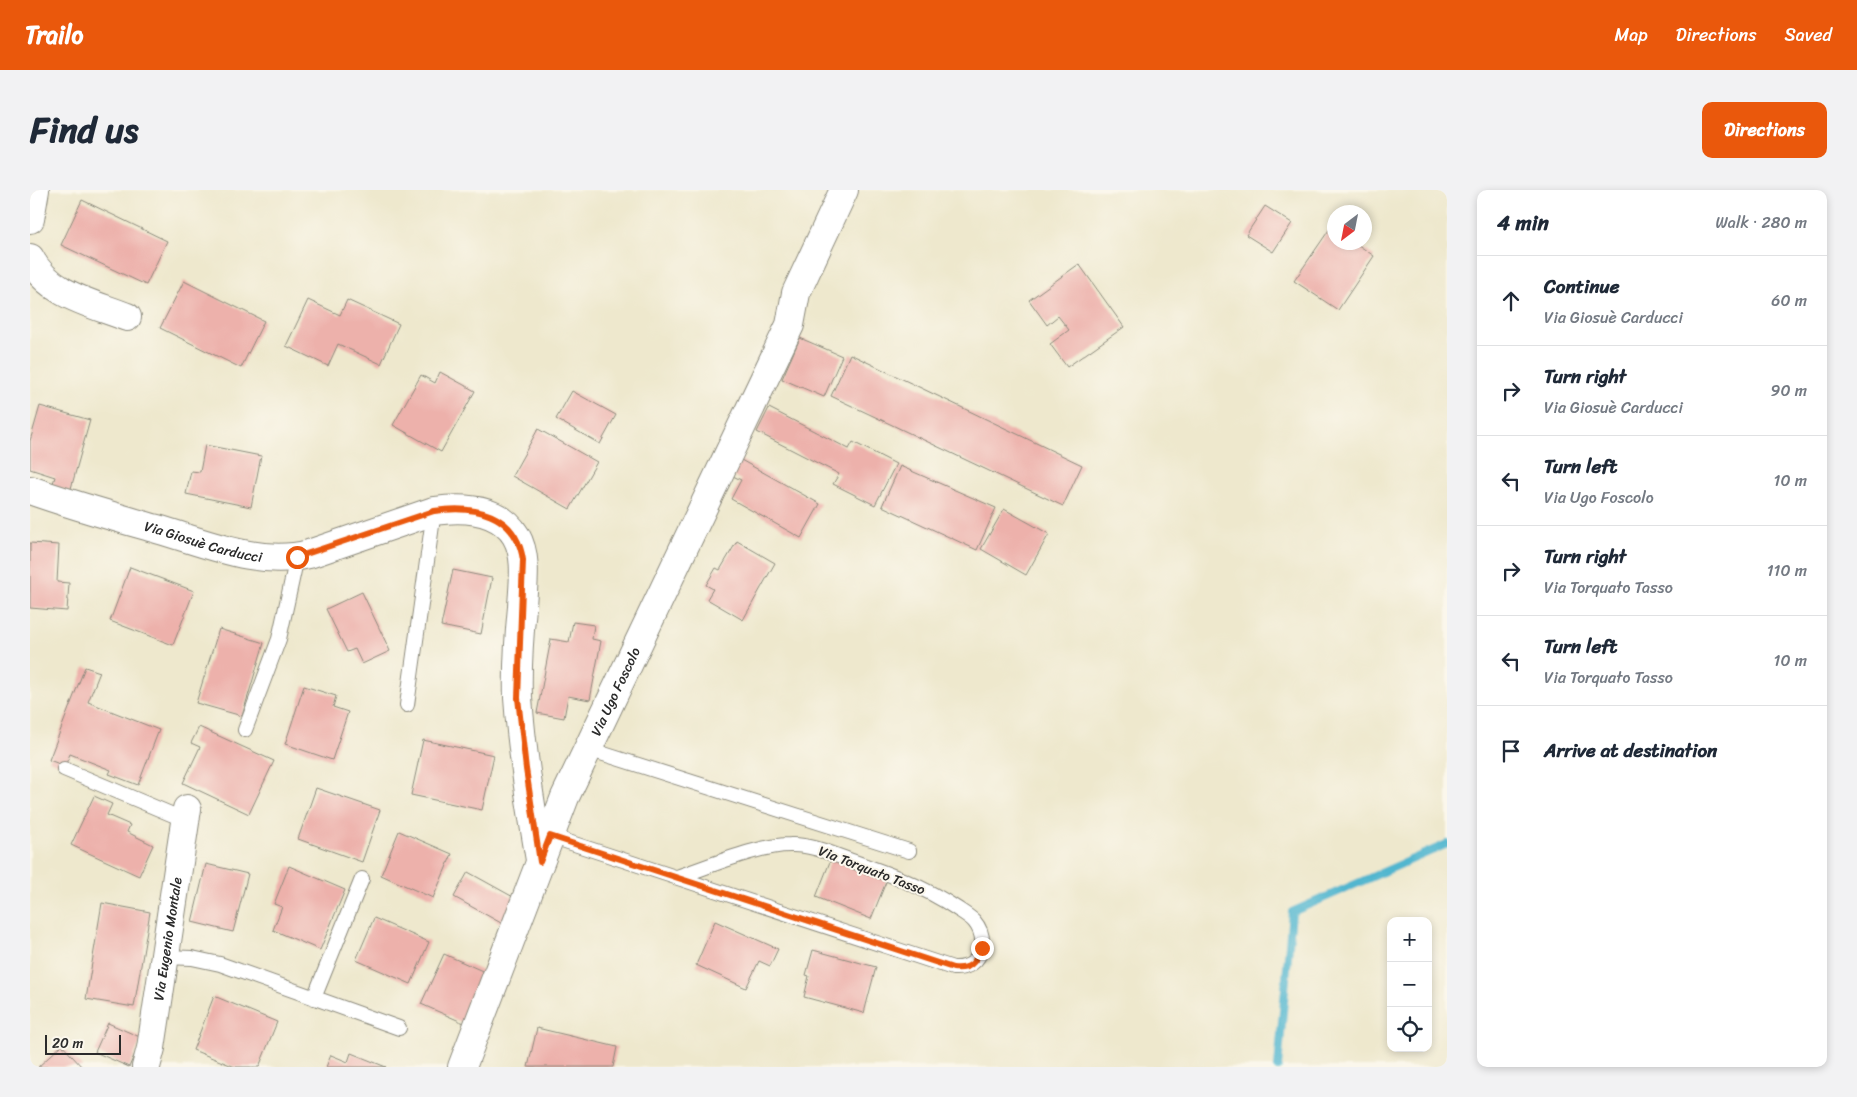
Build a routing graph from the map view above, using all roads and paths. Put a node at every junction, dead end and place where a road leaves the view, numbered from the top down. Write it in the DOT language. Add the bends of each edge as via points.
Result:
graph roads {
  1 [pos="35,190"];
  2 [pos="844,190"];
  3 [pos="30,219"];
  4 [pos="30,258"];
  5 [pos="127,317"];
  6 [pos="30,490"];
  7 [pos="434,511"];
  8 [pos="297,557"];
  9 [pos="407,705"];
  10 [pos="245,730"];
  11 [pos="588,748"];
  12 [pos="64,769"];
  13 [pos="186,815"];
  14 [pos="550,836"];
  15 [pos="909,851"];
  16 [pos="540,862"];
  17 [pos="677,877"];
  18 [pos="362,879"];
  19 [pos="165,957"];
  20 [pos="314,998"];
  21 [pos="399,1028"];
  22 [pos="146,1067"];
  23 [pos="462,1067"];
  1 -- 3 [label="street"];
  2 -- 11 [label="street, Via Ugo Foscolo" via="796,293 790,325"];
  4 -- 5 [label="street" via="38,272 59,289"];
  6 -- 8 [label="street, Via Giosuè Carducci" via="238,552 272,558"];
  7 -- 8 [label="street, Via Giosuè Carducci"];
  7 -- 9 [label="lane"];
  7 -- 16 [label="street, Via Giosuè Carducci" via="471,509 498,518 515,536 522,551 524,580 518,698"];
  8 -- 10 [label="lane" via="279,639"];
  11 -- 14 [label="street, Via Ugo Foscolo"];
  11 -- 15 [label="lane"];
  12 -- 13 [label="lane"];
  13 -- 19 [label="street, Via Eugenio Montale"];
  14 -- 16 [label="street, Via Ugo Foscolo"];
  14 -- 17 [label="lane, Via Torquato Tasso"];
  16 -- 23 [label="street, Via Ugo Foscolo"];
  17 -- 17 [label="lane, Via Torquato Tasso" via="953,968 970,966 982,948 982,936 976,922 937,896 892,875 809,846 769,847"];
  18 -- 20 [label="lane"];
  19 -- 20 [label="lane" via="220,964"];
  19 -- 22 [label="street, Via Eugenio Montale"];
  20 -- 21 [label="lane"];
}
